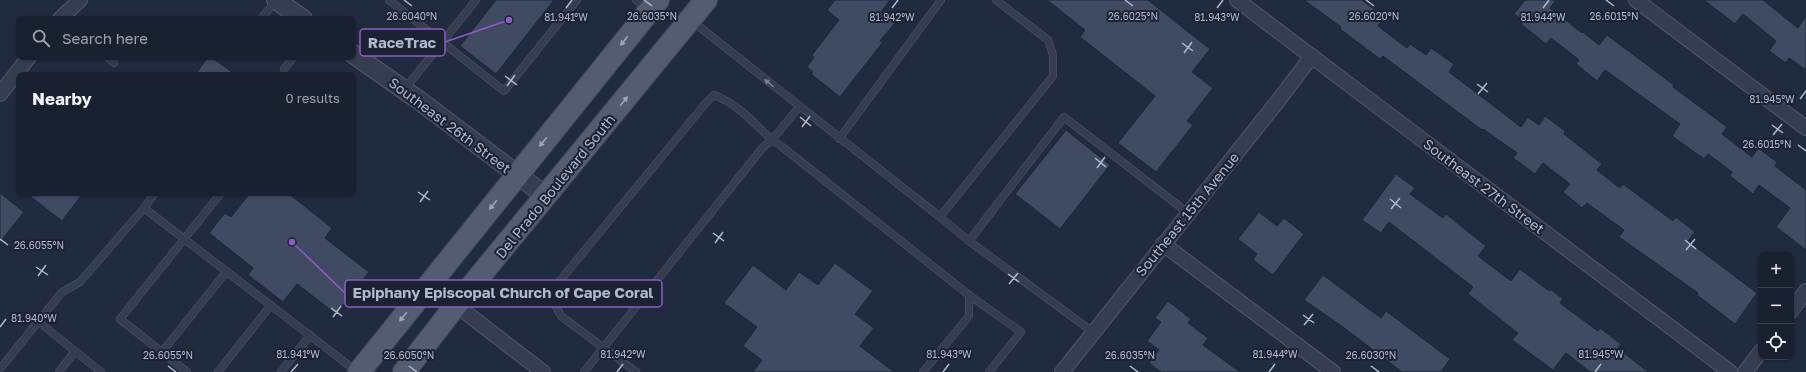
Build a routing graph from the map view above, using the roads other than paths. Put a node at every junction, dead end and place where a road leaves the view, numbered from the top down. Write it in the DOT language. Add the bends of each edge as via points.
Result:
graph roads {
  1 [pos="80,0"];
  2 [pos="389,0"];
  3 [pos="476,0"];
  4 [pos="577,0"];
  5 [pos="706,0"];
  6 [pos="942,0"];
  7 [pos="996,0"];
  8 [pos="1237,0"];
  9 [pos="1636,0"];
  10 [pos="283,2"];
  11 [pos="648,4"];
  12 [pos="63,16"];
  13 [pos="265,16"];
  14 [pos="299,16"];
  15 [pos="690,20"];
  16 [pos="442,43"];
  17 [pos="356,56"];
  18 [pos="1312,56"];
  19 [pos="27,60"];
  20 [pos="110,60"];
  21 [pos="292,60"];
  22 [pos="114,63"];
  23 [pos="284,69"];
  24 [pos="17,72"];
  25 [pos="16,74"];
  26 [pos="404,90"];
  27 [pos="0,94"];
  28 [pos="799,107"];
  29 [pos="1806,128"];
  30 [pos="839,139"];
  31 [pos="772,140"];
  32 [pos="517,174"];
  33 [pos="153,196"];
  34 [pos="219,196"];
  35 [pos="546,196"];
  36 [pos="144,208"];
  37 [pos="1188,213"];
  38 [pos="940,217"];
  39 [pos="184,239"];
  40 [pos="969,241"];
  41 [pos="1163,244"];
  42 [pos="227,271"];
  43 [pos="1806,291"];
  44 [pos="969,294"];
  45 [pos="271,305"];
  46 [pos="456,305"];
  47 [pos="1794,307"];
  48 [pos="38,322"];
  49 [pos="1093,332"];
  50 [pos="310,335"];
  51 [pos="604,347"];
  52 [pos="75,352"];
  53 [pos="162,352"];
  54 [pos="1758,355"];
  55 [pos="0,369"];
  56 [pos="539,371"];
  57 [pos="58,372"];
  58 [pos="101,372"];
  59 [pos="187,372"];
  60 [pos="218,372"];
  61 [pos="281,372"];
  62 [pos="359,372"];
  63 [pos="404,372"];
  64 [pos="584,372"];
  65 [pos="636,372"];
  66 [pos="923,372"];
  67 [pos="989,372"];
  68 [pos="1062,372"];
  69 [pos="1333,372"];
  70 [pos="1730,372"];
  71 [pos="1745,372"];
  1 -- 12 [label="street"];
  2 -- 16 [label="lane"];
  3 -- 16 [label="lane"];
  4 -- 16 [label="lane" via="504,91"];
  5 -- 15 [label="main road, Del Prado Boulevard South"];
  6 -- 30 [label="lane"];
  7 -- 38 [label="lane" via="1048,40 1053,55 1053,76"];
  8 -- 18 [label="street, Southeast 27th Street"];
  9 -- 29 [label="street"];
  10 -- 13 [label="lane"];
  10 -- 14 [label="street"];
  11 -- 32 [label="main road, one-way"];
  28 -- 15 [label="lane, one-way"];
  35 -- 15 [label="main road, Del Prado Boulevard South, one-way"];
  16 -- 26 [label="lane"];
  17 -- 26 [label="street, Southeast 26th Street"];
  18 -- 37 [label="street, Southeast 15th Avenue"];
  18 -- 70 [label="street, Southeast 27th Street"];
  19 -- 24 [label="street"];
  20 -- 22 [label="lane"];
  21 -- 23 [label="lane"];
  25 -- 27 [label="street"];
  26 -- 32 [label="street, Southeast 26th Street"];
  28 -- 30 [label="lane"];
  28 -- 31 [label="lane"];
  30 -- 38 [label="lane"];
  31 -- 44 [label="lane"];
  31 -- 51 [label="lane" via="763,146"];
  31 -- 51 [label="lane" via="727,100 714,96 558,283 554,303 561,316"];
  32 -- 35 [label="street, Southeast 26th Street"];
  32 -- 62 [label="main road, one-way"];
  33 -- 36 [label="lane"];
  34 -- 39 [label="lane"];
  35 -- 46 [label="main road, Del Prado Boulevard South"];
  36 -- 39 [label="lane"];
  36 -- 48 [label="lane" via="80,282 62,292"];
  37 -- 40 [label="lane" via="1064,117"];
  37 -- 41 [label="street, Southeast 15th Avenue"];
  38 -- 40 [label="lane"];
  39 -- 42 [label="lane"];
  39 -- 53 [label="lane" via="120,319"];
  40 -- 49 [label="lane"];
  41 -- 49 [label="street, Southeast 15th Avenue"];
  41 -- 69 [label="street"];
  42 -- 45 [label="lane"];
  42 -- 53 [label="lane"];
  43 -- 47 [label="street"];
  44 -- 66 [label="lane" via="969,316"];
  44 -- 67 [label="lane" via="1021,332"];
  45 -- 50 [label="lane"];
  45 -- 60 [label="lane"];
  46 -- 56 [label="street"];
  46 -- 63 [label="main road, Del Prado Boulevard South"];
  48 -- 52 [label="lane"];
  48 -- 55 [label="lane"];
  49 -- 68 [label="street, Southeast 15th Avenue"];
  50 -- 61 [label="lane"];
  50 -- 62 [label="lane"];
  51 -- 64 [label="lane"];
  51 -- 65 [label="lane"];
  52 -- 57 [label="lane"];
  52 -- 58 [label="lane"];
  53 -- 59 [label="lane"];
  54 -- 71 [label="street"];
}
